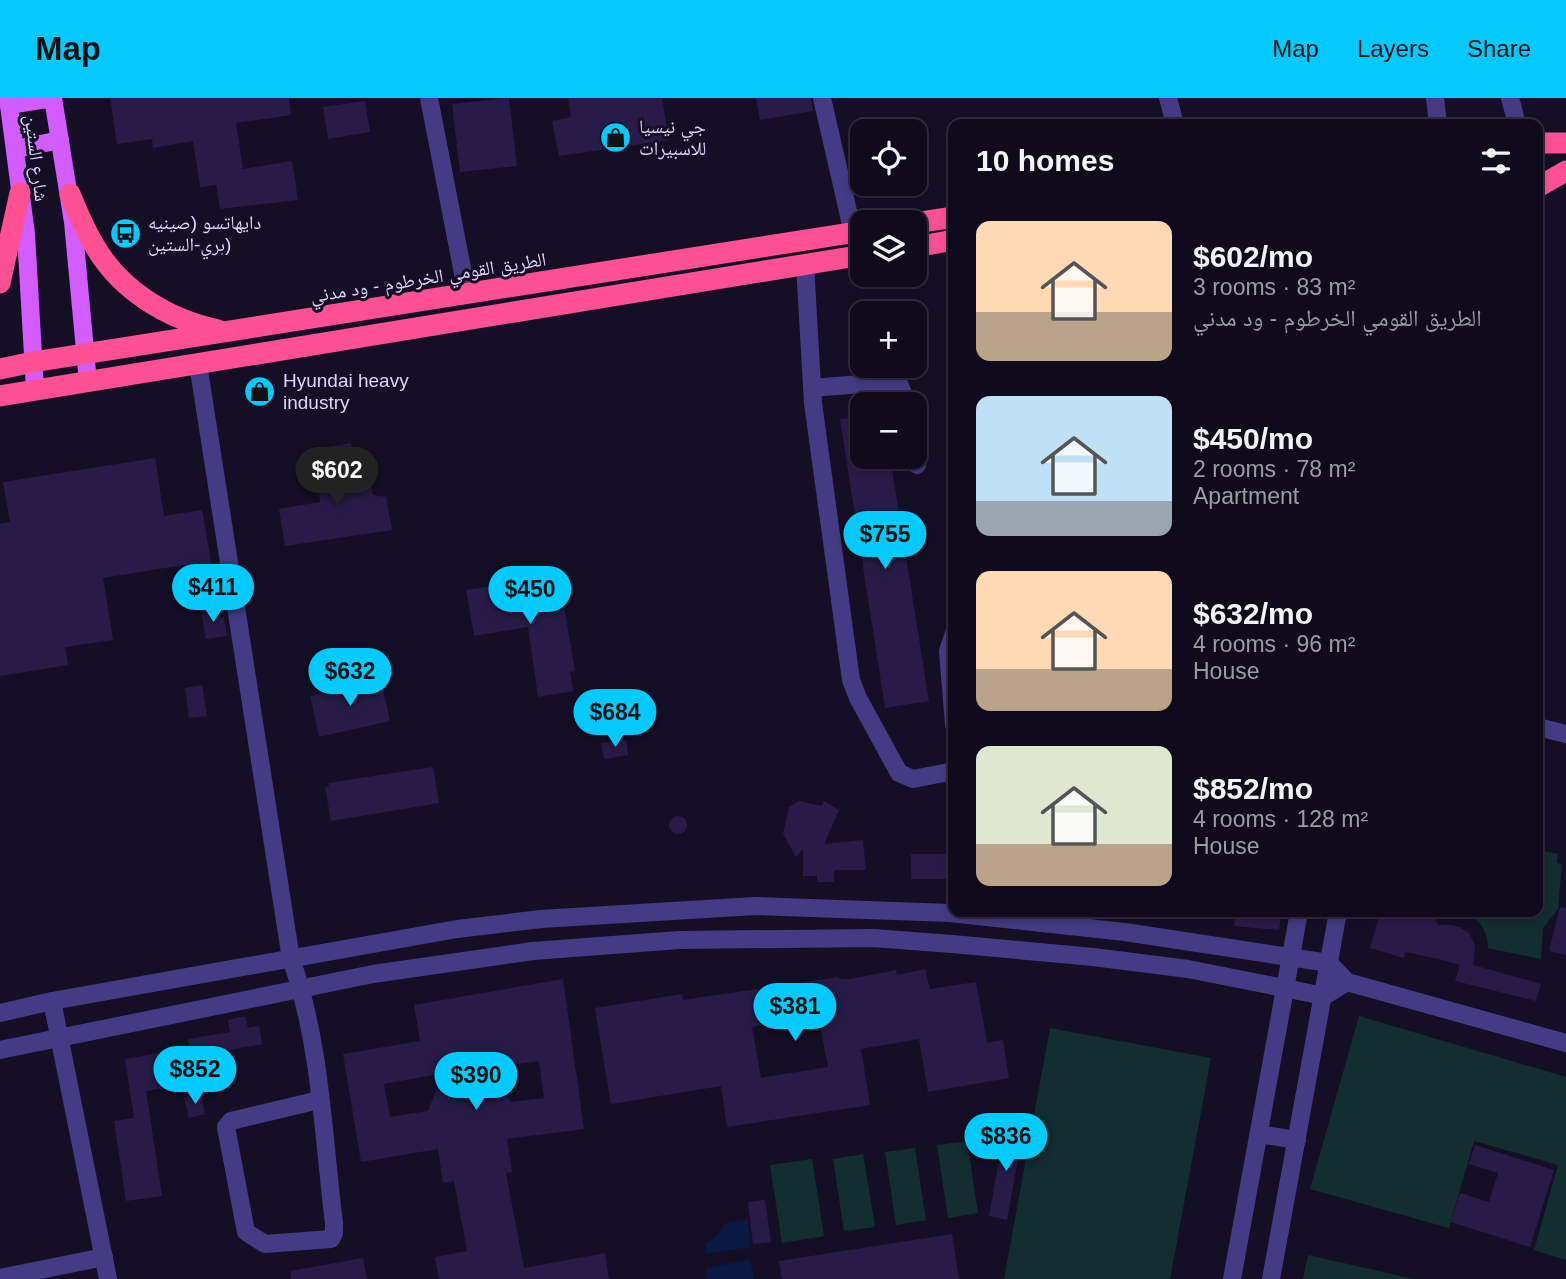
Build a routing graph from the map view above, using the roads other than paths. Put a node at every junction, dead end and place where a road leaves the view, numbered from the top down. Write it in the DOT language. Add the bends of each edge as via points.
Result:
graph roads {
  1 [pos="53,98"];
  2 [pos="429,98"];
  3 [pos="822,98"];
  4 [pos="1168,98"];
  5 [pos="1435,98"];
  6 [pos="1510,98"];
  7 [pos="9,102"];
  8 [pos="1174,119"];
  9 [pos="1437,119"];
  10 [pos="1516,119"];
  11 [pos="60,140"];
  12 [pos="1543,143"];
  13 [pos="1566,144"];
  14 [pos="16,149"];
  15 [pos="1543,169"];
  16 [pos="1566,171"];
  17 [pos="1543,184"];
  18 [pos="20,194"];
  19 [pos="70,194"];
  20 [pos="852,210"];
  21 [pos="948,218"];
  22 [pos="927,221"];
  23 [pos="850,233"];
  24 [pos="948,241"];
  25 [pos="927,245"];
  26 [pos="850,257"];
  27 [pos="805,265"];
  28 [pos="0,283"];
  29 [pos="467,294"];
  30 [pos="227,332"];
  31 [pos="84,354"];
  32 [pos="33,362"];
  33 [pos="198,363"];
  34 [pos="0,369"];
  35 [pos="88,382"];
  36 [pos="812,388"];
  37 [pos="35,390"];
  38 [pos="903,392"];
  39 [pos="0,396"];
  40 [pos="1543,728"];
  41 [pos="1566,734"];
  42 [pos="948,772"];
  43 [pos="948,913"];
  44 [pos="985,917"];
  45 [pos="1297,917"];
  46 [pos="1337,917"];
  47 [pos="1194,941"];
  48 [pos="1291,956"];
  49 [pos="291,959"];
  50 [pos="1329,963"];
  51 [pos="1188,969"];
  52 [pos="1347,982"];
  53 [pos="301,987"];
  54 [pos="1285,988"];
  55 [pos="1324,996"];
  56 [pos="52,1002"];
  57 [pos="0,1013"];
  58 [pos="61,1037"];
  59 [pos="1566,1043"];
  60 [pos="0,1050"];
  61 [pos="319,1101"];
  62 [pos="1259,1134"];
  63 [pos="1297,1140"];
  64 [pos="104,1257"];
  65 [pos="0,1278"];
  66 [pos="108,1279"];
  67 [pos="1233,1279"];
  68 [pos="1271,1279"];
  1 -- 7 [label="main road"];
  1 -- 11 [label="main road, شارع الستين"];
  2 -- 29 [label="street"];
  3 -- 20 [label="street"];
  4 -- 8 [label="street"];
  5 -- 9 [label="street"];
  6 -- 10 [label="street"];
  7 -- 14 [label="main road, شارع الستين"];
  11 -- 14 [label="main road"];
  11 -- 19 [label="main road, شارع الستين"];
  12 -- 13 [label="highway"];
  14 -- 18 [label="main road, شارع الستين"];
  15 -- 16 [label="highway"];
  16 -- 17 [label="highway"];
  18 -- 28 [label="highway"];
  18 -- 32 [label="main road, شارع الستين"];
  19 -- 30 [label="highway" via="94,245 125,283 177,318"];
  19 -- 31 [label="main road, شارع الستين"];
  21 -- 22 [label="highway"];
  23 -- 29 [label="highway, الطريق القومي الخرطوم - ود مدني"];
  24 -- 25 [label="highway"];
  26 -- 27 [label="highway"];
  27 -- 33 [label="highway"];
  27 -- 36 [label="street"];
  29 -- 30 [label="highway, الطريق القومي الخرطوم - ود مدني"];
  30 -- 31 [label="highway, الطريق القومي الخرطوم - ود مدني"];
  31 -- 32 [label="highway, الطريق القومي الخرطوم - ود مدني"];
  31 -- 35 [label="main road, شارع الستين"];
  32 -- 34 [label="highway, الطريق القومي الخرطوم - ود مدني"];
  32 -- 37 [label="main road, شارع الستين"];
  33 -- 35 [label="highway"];
  33 -- 49 [label="street"];
  35 -- 37 [label="highway"];
  36 -- 38 [label="street" via="886,382 901,386"];
  36 -- 42 [label="street" via="854,690 899,773 914,779"];
  37 -- 39 [label="highway"];
  40 -- 41 [label="street"];
  43 -- 49 [label="street" via="755,906 541,919"];
  44 -- 47 [label="street"];
  45 -- 48 [label="street"];
  46 -- 50 [label="street"];
  47 -- 48 [label="street"];
  47 -- 51 [label="street"];
  48 -- 50 [label="street"];
  48 -- 54 [label="street"];
  49 -- 53 [label="street"];
  49 -- 56 [label="street"];
  50 -- 52 [label="street"];
  50 -- 55 [label="street"];
  51 -- 53 [label="street" via="873,938 693,940 533,951"];
  51 -- 54 [label="street"];
  52 -- 55 [label="street"];
  52 -- 59 [label="street"];
  53 -- 58 [label="street"];
  53 -- 61 [label="street"];
  54 -- 55 [label="street"];
  54 -- 62 [label="street"];
  55 -- 63 [label="street"];
  56 -- 57 [label="street"];
  56 -- 58 [label="street"];
  58 -- 60 [label="street"];
  58 -- 64 [label="street"];
  61 -- 61 [label="street" via="230,1121 226,1127 246,1232 265,1244 331,1239 334,1233"];
  62 -- 63 [label="street"];
  62 -- 67 [label="street"];
  63 -- 68 [label="street"];
  64 -- 65 [label="street"];
  64 -- 66 [label="street"];
}
